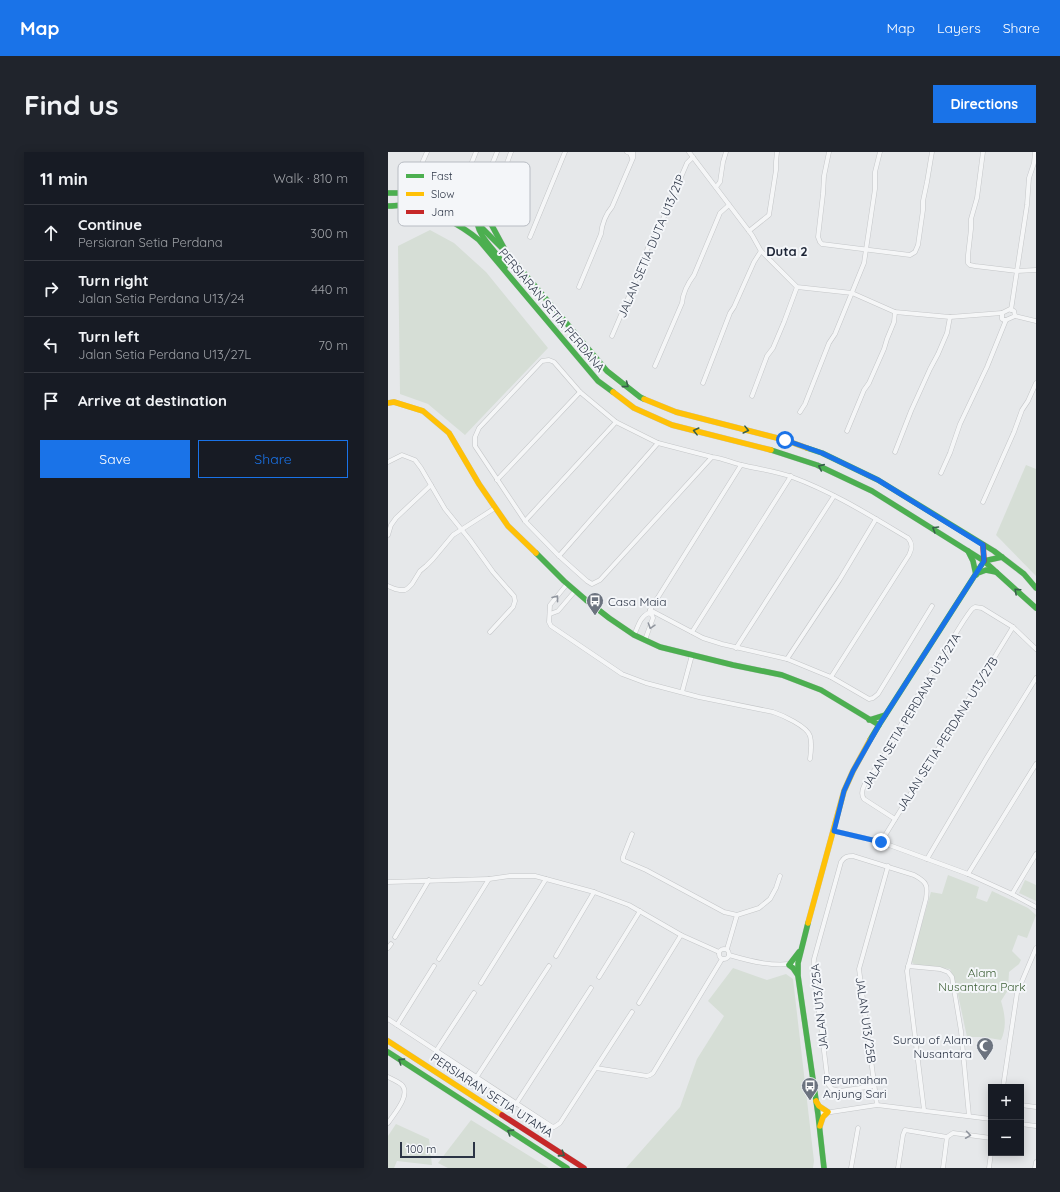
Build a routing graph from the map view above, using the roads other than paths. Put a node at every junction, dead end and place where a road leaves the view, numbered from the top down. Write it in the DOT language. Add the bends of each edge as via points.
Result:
graph roads {
  1 [pos="427,152"];
  2 [pos="476,152"];
  3 [pos="497,152"];
  4 [pos="511,152"];
  5 [pos="565,152"];
  6 [pos="627,152"];
  7 [pos="633,152"];
  8 [pos="689,152"];
  9 [pos="726,152"];
  10 [pos="777,152"];
  11 [pos="829,152"];
  12 [pos="880,152"];
  13 [pos="932,152"];
  14 [pos="983,152"];
  15 [pos="1035,152"];
  16 [pos="693,157"];
  17 [pos="633,158"];
  18 [pos="424,161"];
  19 [pos="472,162"];
  20 [pos="493,162"];
  21 [pos="507,162"];
  22 [pos="716,187"];
  23 [pos="398,205"];
  24 [pos="729,205"];
  25 [pos="388,206"];
  26 [pos="458,226"];
  27 [pos="477,226"];
  28 [pos="480,226"];
  29 [pos="492,226"];
  30 [pos="749,232"];
  31 [pos="530,237"];
  32 [pos="866,250"];
  33 [pos="761,251"];
  34 [pos="507,253"];
  35 [pos="1036,270"];
  36 [pos="1017,272"];
  37 [pos="510,276"];
  38 [pos="579,287"];
  39 [pos="797,287"];
  40 [pos="852,293"];
  41 [pos="1011,310"];
  42 [pos="895,312"];
  43 [pos="1002,313"];
  44 [pos="1015,316"];
  45 [pos="950,317"];
  46 [pos="1006,320"];
  47 [pos="1036,322"];
  48 [pos="612,336"];
  49 [pos="655,366"];
  50 [pos="703,383"];
  51 [pos="1036,383"];
  52 [pos="580,392"];
  53 [pos="752,396"];
  54 [pos="388,403"];
  55 [pos="800,412"];
  56 [pos="616,422"];
  57 [pos="847,431"];
  58 [pos="658,443"];
  59 [pos="895,452"];
  60 [pos="712,457"];
  61 [pos="388,462"];
  62 [pos="741,465"];
  63 [pos="941,473"];
  64 [pos="791,476"];
  65 [pos="497,480"];
  66 [pos="431,486"];
  67 [pos="834,496"];
  68 [pos="983,502"];
  69 [pos="495,508"];
  70 [pos="876,519"];
  71 [pos="525,521"];
  72 [pos="461,529"];
  73 [pos="388,535"];
  74 [pos="983,545"];
  75 [pos="968,550"];
  76 [pos="559,556"];
  77 [pos="1002,557"];
  78 [pos="984,561"];
  79 [pos="998,573"];
  80 [pos="976,575"];
  81 [pos="567,584"];
  82 [pos="388,586"];
  83 [pos="1036,588"];
  84 [pos="575,591"];
  85 [pos="932,606"];
  86 [pos="1035,607"];
  87 [pos="649,611"];
  88 [pos="550,614"];
  89 [pos="1013,627"];
  90 [pos="490,632"];
  91 [pos="692,632"];
  92 [pos="634,635"];
  93 [pos="646,640"];
  94 [pos="736,648"];
  95 [pos="1036,649"];
  96 [pos="692,655"];
  97 [pos="787,659"];
  98 [pos="831,677"];
  99 [pos="1036,678"];
  100 [pos="682,692"];
  101 [pos="885,715"];
  102 [pos="869,720"];
  103 [pos="879,725"];
  104 [pos="873,736"];
  105 [pos="810,759"];
  106 [pos="1036,764"];
  107 [pos="895,819"];
  108 [pos="834,831"];
  109 [pos="632,834"];
  110 [pos="881,842"];
  111 [pos="1036,854"];
  112 [pos="927,859"];
  113 [pos="888,866"];
  114 [pos="968,874"];
  115 [pos="780,876"];
  116 [pos="489,878"];
  117 [pos="546,879"];
  118 [pos="429,880"];
  119 [pos="388,882"];
  120 [pos="594,892"];
  121 [pos="1012,894"];
  122 [pos="1036,907"];
  123 [pos="640,911"];
  124 [pos="737,915"];
  125 [pos="681,935"];
  126 [pos="395,936"];
  127 [pos="391,944"];
  128 [pos="388,948"];
  129 [pos="1036,948"];
  130 [pos="727,949"];
  131 [pos="801,950"];
  132 [pos="719,952"];
  133 [pos="729,955"];
  134 [pos="556,956"];
  135 [pos="439,959"];
  136 [pos="722,959"];
  137 [pos="798,963"];
  138 [pos="789,965"];
  139 [pos="434,966"];
  140 [pos="549,966"];
  141 [pos="908,966"];
  142 [pos="798,976"];
  143 [pos="599,977"];
  144 [pos="480,983"];
  145 [pos="591,988"];
  146 [pos="474,993"];
  147 [pos="639,1003"];
  148 [pos="632,1012"];
  149 [pos="388,1019"];
  150 [pos="397,1025"];
  151 [pos="388,1041"];
  152 [pos="436,1051"];
  153 [pos="388,1052"];
  154 [pos="596,1068"];
  155 [pos="388,1076"];
  156 [pos="476,1078"];
  157 [pos="1003,1084"];
  158 [pos="874,1086"];
  159 [pos="816,1101"];
  160 [pos="516,1104"];
  161 [pos="877,1104"];
  162 [pos="1024,1105"];
  163 [pos="1036,1107"];
  164 [pos="924,1110"];
  165 [pos="828,1112"];
  166 [pos="818,1114"];
  167 [pos="969,1116"];
  168 [pos="988,1119"];
  169 [pos="388,1123"];
  170 [pos="1024,1124"];
  171 [pos="1036,1126"];
  172 [pos="858,1128"];
  173 [pos="820,1129"];
  174 [pos="947,1137"];
  175 [pos="988,1138"];
  176 [pos="991,1156"];
  177 [pos="1036,1162"];
  178 [pos="567,1168"];
  179 [pos="584,1168"];
  180 [pos="824,1168"];
  181 [pos="851,1168"];
  182 [pos="898,1168"];
  183 [pos="943,1168"];
  184 [pos="989,1168"];
  185 [pos="1035,1168"];
  1 -- 18 [label="street"];
  2 -- 19 [label="street"];
  3 -- 20 [label="street"];
  4 -- 21 [label="street"];
  5 -- 31 [label="street"];
  6 -- 17 [label="street"];
  7 -- 17 [label="street"];
  8 -- 16 [label="street"];
  9 -- 22 [label="street" via="720,182"];
  10 -- 30 [label="street" via="769,215"];
  11 -- 32 [label="street" via="818,240 822,244"];
  12 -- 32 [label="street" via="875,172"];
  13 -- 32 [label="street" via="915,252 910,255"];
  14 -- 36 [label="street" via="977,198 971,219 968,263"];
  15 -- 36 [label="street" via="1029,178"];
  16 -- 22 [label="street"];
  16 -- 48 [label="street, JALAN SETIA DUTA U13/21P" via="687,163 651,239"];
  17 -- 38 [label="street" via="602,225 601,234"];
  22 -- 24 [label="street"];
  23 -- 25 [label="main road, PERSIARAN SETIA PERDANA"];
  24 -- 30 [label="street"];
  24 -- 49 [label="street" via="720,214 694,275 689,281"];
  26 -- 37 [label="main road, PERSIARAN SETIA PERDANA" via="478,240"];
  27 -- 37 [label="main road" via="481,236 500,257"];
  28 -- 34 [label="main road, PERSIARAN SETIA PERDANA"];
  29 -- 34 [label="main road"];
  30 -- 33 [label="street"];
  32 -- 40 [label="street" via="864,263"];
  33 -- 39 [label="street"];
  33 -- 50 [label="street" via="730,313"];
  34 -- 74 [label="main road, PERSIARAN SETIA PERDANA, one-way" via="607,371 640,396 676,412 785,440 822,453 878,480"];
  35 -- 36 [label="street"];
  36 -- 41 [label="street"];
  75 -- 37 [label="main road, PERSIARAN SETIA PERDANA, one-way" via="872,491 817,465 782,452 672,425 634,408 598,381"];
  39 -- 40 [label="street"];
  39 -- 53 [label="street"];
  40 -- 42 [label="street"];
  40 -- 55 [label="street"];
  41 -- 43 [label="street"];
  41 -- 44 [label="street"];
  42 -- 45 [label="street"];
  42 -- 57 [label="street" via="884,349"];
  43 -- 45 [label="street"];
  43 -- 46 [label="street" via="1002,318"];
  44 -- 46 [label="street"];
  44 -- 47 [label="street"];
  45 -- 59 [label="street" via="941,347"];
  46 -- 63 [label="street"];
  51 -- 68 [label="street"];
  52 -- 56 [label="street"];
  52 -- 65 [label="street"];
  52 -- 65 [label="street" via="554,362 542,361 479,428 475,437 475,446"];
  54 -- 69 [label="main road" via="404,404 423,411 449,433"];
  56 -- 58 [label="street"];
  56 -- 71 [label="street"];
  58 -- 60 [label="street"];
  58 -- 76 [label="street"];
  60 -- 62 [label="street"];
  60 -- 76 [label="street" via="600,580 592,584 587,582"];
  61 -- 66 [label="street" via="402,455 415,460"];
  62 -- 64 [label="street"];
  62 -- 87 [label="street"];
  64 -- 67 [label="street"];
  64 -- 91 [label="street"];
  65 -- 71 [label="street"];
  66 -- 72 [label="street"];
  66 -- 73 [label="street" via="396,518"];
  67 -- 70 [label="street"];
  67 -- 94 [label="street"];
  69 -- 72 [label="street"];
  69 -- 81 [label="main road" via="517,537"];
  70 -- 97 [label="street"];
  70 -- 98 [label="street" via="908,538 912,549"];
  71 -- 76 [label="street"];
  72 -- 82 [label="street" via="420,571 408,588 400,590"];
  72 -- 90 [label="street" via="515,598 513,607"];
  74 -- 77 [label="main road, PERSIARAN SETIA PERDANA"];
  74 -- 78 [label="main road"];
  75 -- 78 [label="main road, PERSIARAN SETIA PERDANA"];
  75 -- 80 [label="main road"];
  77 -- 78 [label="main road"];
  77 -- 83 [label="main road, PERSIARAN SETIA PERDANA" via="1024,574"];
  78 -- 79 [label="main road, PERSIARAN SETIA PERDANA"];
  78 -- 80 [label="main road"];
  79 -- 80 [label="main road" via="986,570"];
  86 -- 79 [label="main road, PERSIARAN SETIA PERDANA, one-way"];
  80 -- 101 [label="main road"];
  81 -- 84 [label="main road"];
  88 -- 81 [label="street, one-way" via="550,604"];
  84 -- 88 [label="street" via="558,611"];
  84 -- 92 [label="main road"];
  85 -- 98 [label="street" via="878,694 873,698 869,699"];
  87 -- 91 [label="street"];
  87 -- 92 [label="street" via="644,614"];
  87 -- 93 [label="street, one-way" via="653,618"];
  88 -- 100 [label="street" via="551,626 622,674"];
  89 -- 95 [label="street"];
  89 -- 107 [label="street, JALAN SETIA PERDANA U13/27B"];
  89 -- 107 [label="street, JALAN SETIA PERDANA U13/27A" via="982,608 975,607 906,716 862,789 864,799"];
  91 -- 94 [label="street"];
  92 -- 93 [label="main road"];
  93 -- 96 [label="main road" via="660,647"];
  94 -- 97 [label="street"];
  96 -- 100 [label="street"];
  96 -- 102 [label="main road" via="782,676 821,690"];
  97 -- 98 [label="street"];
  99 -- 112 [label="street"];
  100 -- 105 [label="street" via="780,715 807,731 810,737"];
  101 -- 102 [label="main road"];
  101 -- 103 [label="main road"];
  102 -- 103 [label="main road"];
  102 -- 104 [label="main road"];
  103 -- 104 [label="main road"];
  104 -- 108 [label="main road" via="844,791"];
  106 -- 114 [label="street"];
  107 -- 110 [label="street, JALAN SETIA PERDANA U13/27B"];
  108 -- 110 [label="street"];
  108 -- 131 [label="main road"];
  109 -- 124 [label="street" via="623,857 625,862 646,870 724,912"];
  110 -- 112 [label="street"];
  111 -- 121 [label="street"];
  112 -- 114 [label="street"];
  113 -- 141 [label="street, JALAN U13/25A" via="914,875 923,880 928,887"];
  113 -- 158 [label="street, JALAN U13/25B" via="859,969"];
  113 -- 158 [label="street, JALAN U13/25A" via="853,856 844,858 841,862 813,966 828,1084 840,1092"];
  114 -- 121 [label="street"];
  115 -- 124 [label="street" via="770,899 758,908"];
  116 -- 117 [label="street" via="535,876"];
  116 -- 118 [label="street"];
  116 -- 135 [label="street"];
  117 -- 120 [label="street"];
  117 -- 144 [label="street"];
  118 -- 119 [label="street"];
  118 -- 126 [label="street"];
  120 -- 123 [label="street"];
  120 -- 134 [label="street"];
  121 -- 122 [label="street"];
  123 -- 125 [label="street"];
  123 -- 143 [label="street"];
  124 -- 130 [label="street"];
  125 -- 132 [label="street"];
  125 -- 147 [label="street"];
  127 -- 128 [label="street"];
  129 -- 157 [label="street" via="1017,993"];
  130 -- 132 [label="street"];
  130 -- 133 [label="street"];
  131 -- 137 [label="main road"];
  131 -- 138 [label="main road"];
  132 -- 136 [label="street"];
  133 -- 136 [label="street"];
  133 -- 138 [label="street" via="759,964"];
  136 -- 154 [label="street" via="650,1076"];
  137 -- 138 [label="street"];
  137 -- 142 [label="main road"];
  138 -- 142 [label="main road"];
  139 -- 150 [label="street"];
  140 -- 156 [label="street"];
  141 -- 164 [label="street"];
  141 -- 167 [label="street" via="940,969 952,977"];
  142 -- 159 [label="main road"];
  145 -- 160 [label="street"];
  146 -- 152 [label="street"];
  148 -- 154 [label="street"];
  149 -- 150 [label="street"];
  150 -- 152 [label="street"];
  151 -- 179 [label="main road, PERSIARAN SETIA UTAMA, one-way"];
  152 -- 156 [label="street"];
  178 -- 153 [label="main road, PERSIARAN SETIA UTAMA, one-way"];
  154 -- 160 [label="street" via="560,1123 554,1127"];
  155 -- 169 [label="street" via="402,1085 405,1091"];
  156 -- 160 [label="street"];
  158 -- 161 [label="street, JALAN U13/25B"];
  159 -- 165 [label="main road"];
  159 -- 166 [label="main road"];
  161 -- 164 [label="street"];
  161 -- 165 [label="street"];
  162 -- 163 [label="street"];
  164 -- 167 [label="street"];
  165 -- 166 [label="street"];
  165 -- 173 [label="main road"];
  166 -- 173 [label="main road"];
  167 -- 168 [label="street"];
  170 -- 171 [label="street"];
  172 -- 181 [label="street"];
  173 -- 180 [label="main road"];
  174 -- 175 [label="street, one-way" via="953,1133"];
  174 -- 182 [label="street" via="905,1130"];
  174 -- 183 [label="street"];
  176 -- 184 [label="street"];
  177 -- 185 [label="street"];
}
